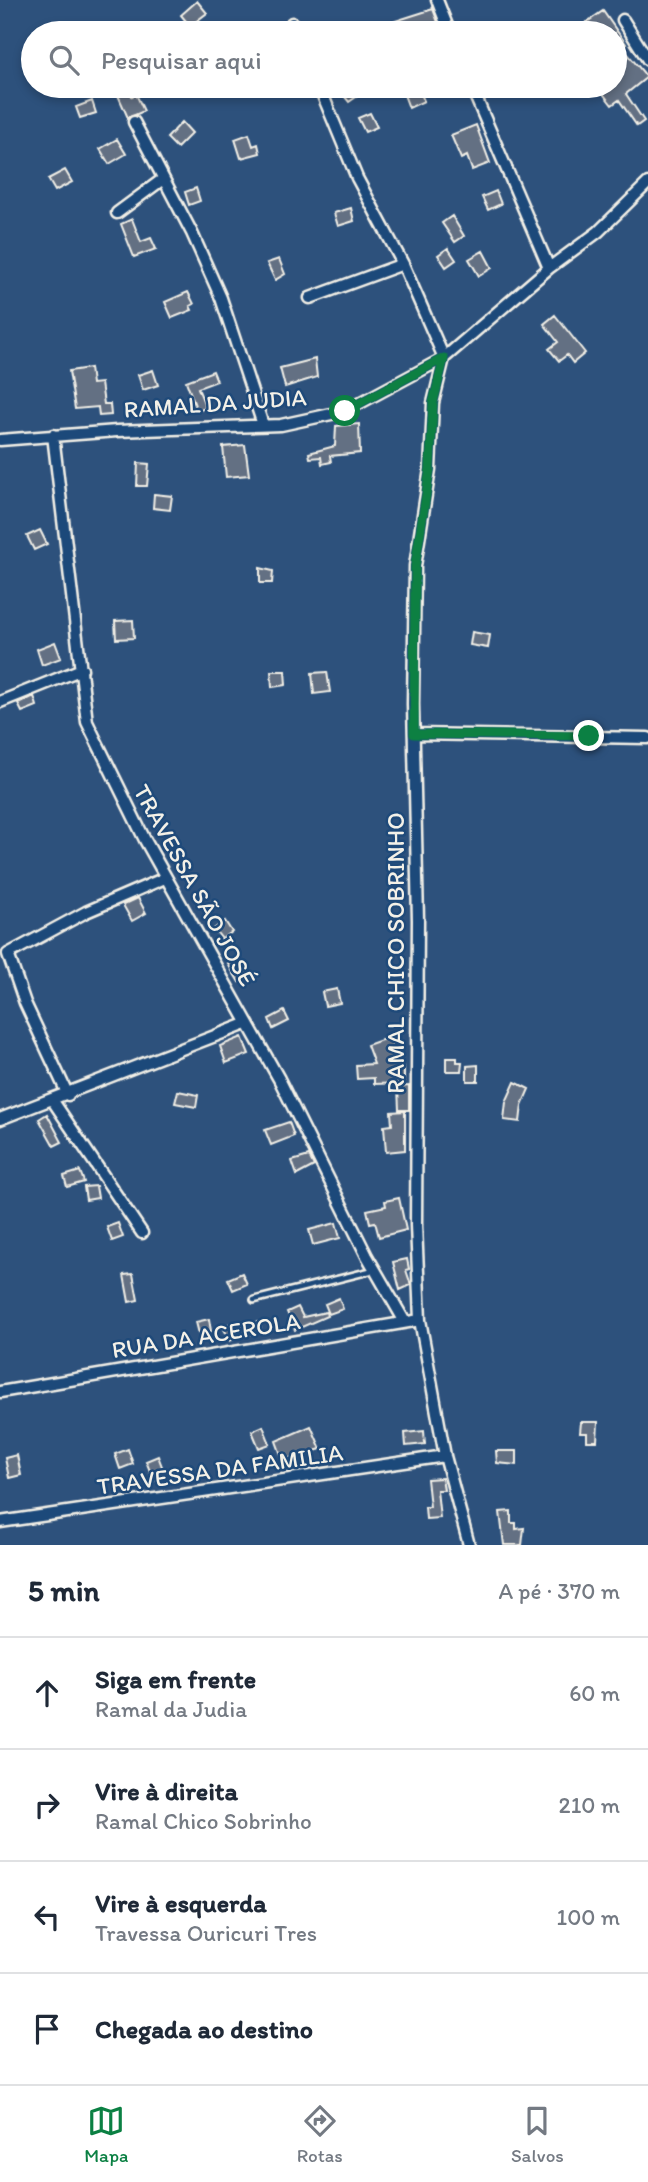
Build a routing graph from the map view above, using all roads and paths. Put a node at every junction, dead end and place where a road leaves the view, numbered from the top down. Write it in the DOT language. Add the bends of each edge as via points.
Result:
graph roads {
  1 [pos="437,0"];
  2 [pos="445,21"];
  3 [pos="627,26"];
  4 [pos="648,60"];
  5 [pos="323,98"];
  6 [pos="476,98"];
  7 [pos="134,122"];
  8 [pos="163,179"];
  9 [pos="648,183"];
  10 [pos="117,213"];
  11 [pos="403,264"];
  12 [pos="549,268"];
  13 [pos="310,298"];
  14 [pos="444,358"];
  15 [pos="263,425"];
  16 [pos="53,435"];
  17 [pos="0,440"];
  18 [pos="82,669"];
  19 [pos="0,702"];
  20 [pos="414,734"];
  21 [pos="648,738"];
  22 [pos="165,878"];
  23 [pos="246,1024"];
  24 [pos="68,1095"];
  25 [pos="53,1101"];
  26 [pos="0,1119"];
  27 [pos="142,1233"];
  28 [pos="375,1270"];
  29 [pos="254,1300"];
  30 [pos="420,1320"];
  31 [pos="405,1322"];
  32 [pos="0,1392"];
  33 [pos="445,1456"];
  34 [pos="0,1522"];
  35 [pos="469,1545"];
  1 -- 2 [label="street"];
  3 -- 4 [label="street"];
  5 -- 11 [label="street" via="357,178"];
  6 -- 12 [label="street"];
  7 -- 8 [label="street"];
  8 -- 10 [label="street"];
  8 -- 15 [label="street" via="221,298"];
  9 -- 12 [label="street, RAMAL DA JUDIA" via="598,232"];
  11 -- 13 [label="street"];
  11 -- 14 [label="street"];
  12 -- 14 [label="street, RAMAL DA JUDIA"];
  14 -- 15 [label="street, RAMAL DA JUDIA" via="345,411 308,421"];
  14 -- 20 [label="street, RAMAL CHICO SOBRINHO" via="433,403 430,469 415,566"];
  15 -- 16 [label="street, RAMAL DA JUDIA"];
  16 -- 17 [label="street, RAMAL DA JUDIA"];
  16 -- 18 [label="street, TRAVESSA SÃO JOSÉ"];
  18 -- 19 [label="street"];
  18 -- 22 [label="street, TRAVESSA SÃO JOSÉ" via="87,722"];
  20 -- 21 [label="street"];
  20 -- 30 [label="street, RAMAL CHICO SOBRINHO"];
  22 -- 23 [label="street, TRAVESSA SÃO JOSÉ"];
  22 -- 24 [label="street" via="86,912 8,954 25,1003"];
  23 -- 24 [label="street"];
  23 -- 28 [label="street, TRAVESSA SÃO JOSÉ" via="279,1079"];
  24 -- 25 [label="street"];
  25 -- 26 [label="street"];
  25 -- 27 [label="street"];
  28 -- 29 [label="lane"];
  28 -- 31 [label="street, TRAVESSA SÃO JOSÉ"];
  30 -- 31 [label="street, RUA DA ACEROLA"];
  30 -- 33 [label="street, RAMAL CHICO SOBRINHO"];
  31 -- 32 [label="street, RUA DA ACEROLA"];
  33 -- 34 [label="street, TRAVESSA DA FAMILIA"];
  33 -- 35 [label="street, RAMAL CHICO SOBRINHO"];
}
